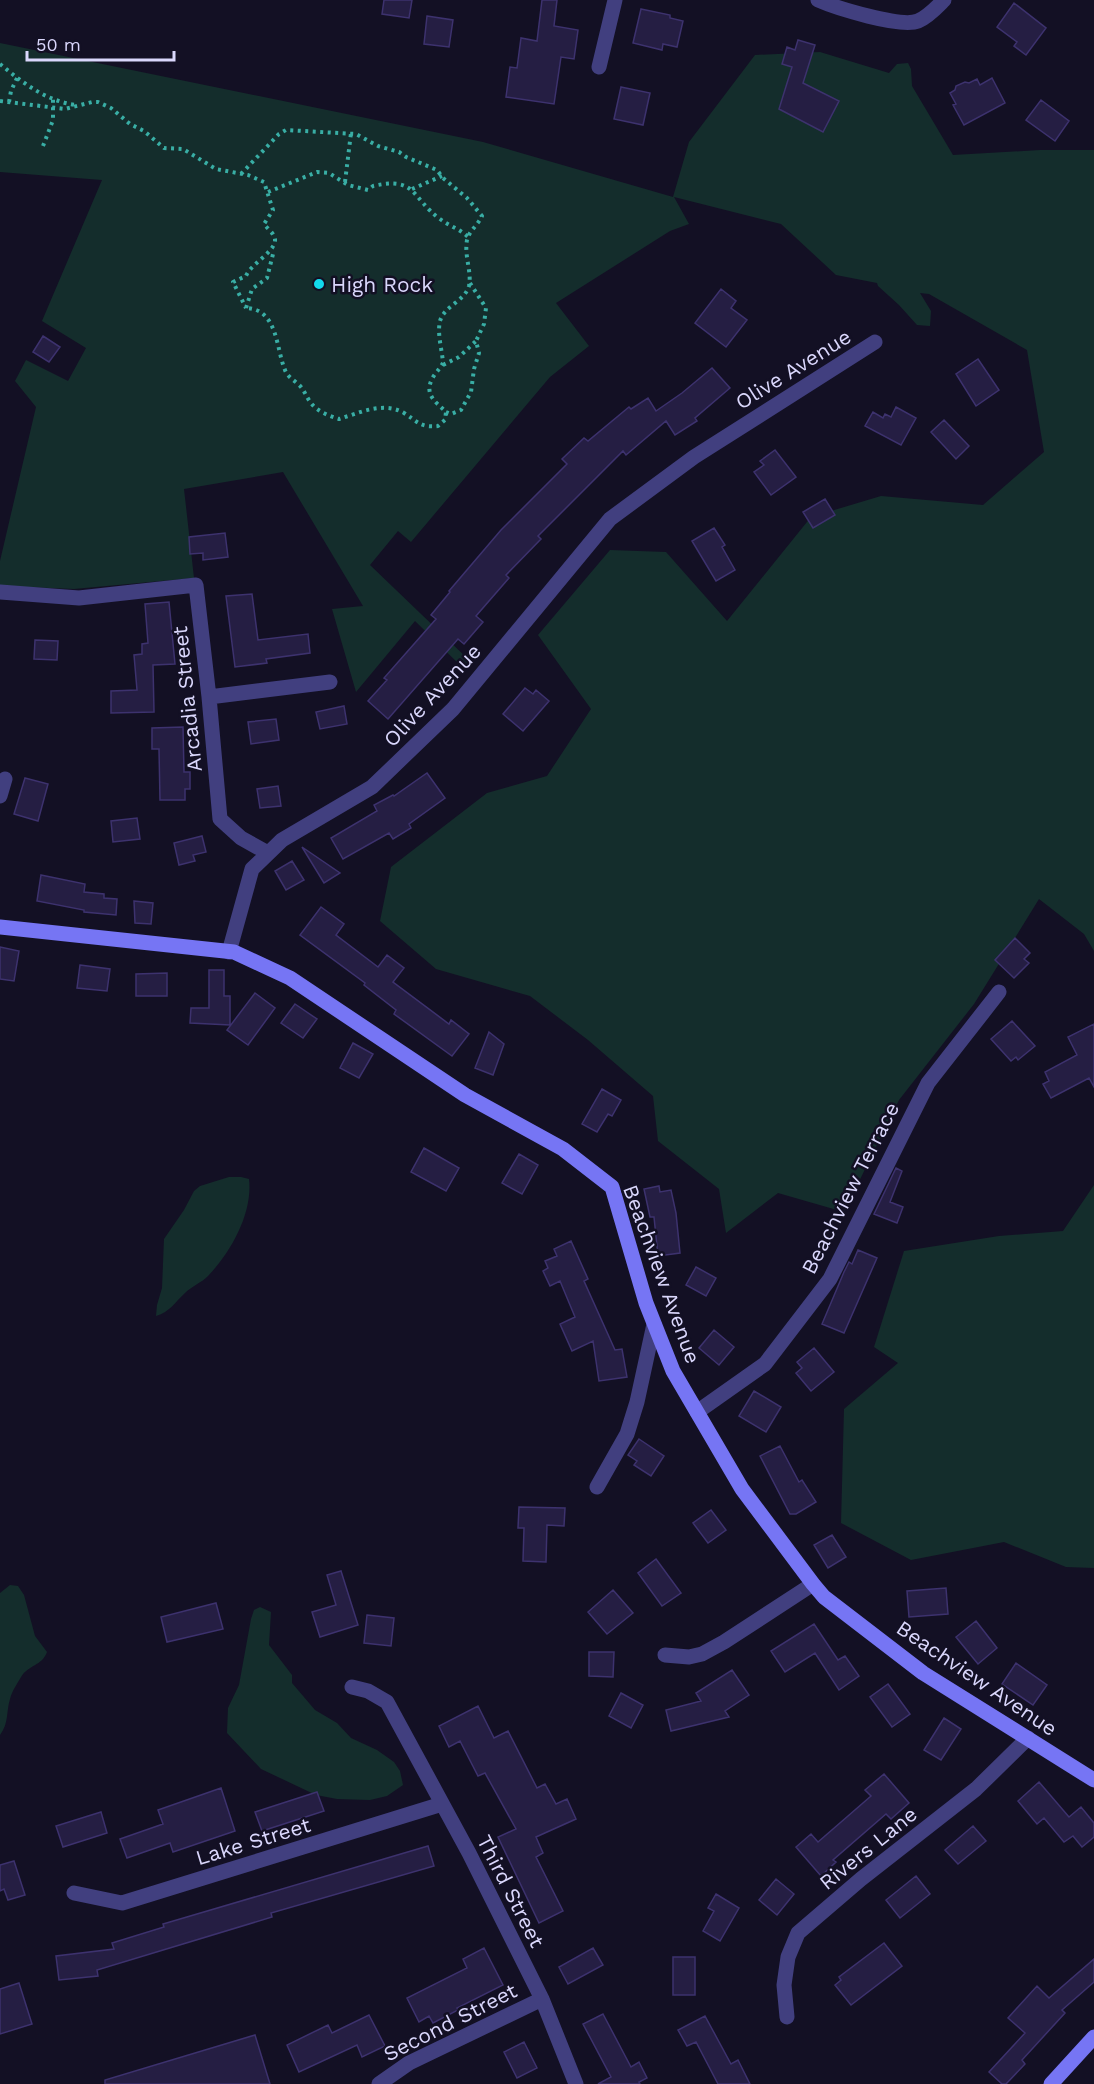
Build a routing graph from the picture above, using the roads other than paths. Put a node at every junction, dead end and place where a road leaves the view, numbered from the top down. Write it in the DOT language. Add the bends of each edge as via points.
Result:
graph roads {
  1 [pos="615,0"];
  2 [pos="818,0"];
  3 [pos="944,0"];
  4 [pos="599,67"];
  5 [pos="875,342"];
  6 [pos="0,592"];
  7 [pos="330,682"];
  8 [pos="209,697"];
  9 [pos="5,779"];
  10 [pos="0,796"];
  11 [pos="268,853"];
  12 [pos="0,927"];
  13 [pos="229,952"];
  14 [pos="999,992"];
  15 [pos="654,1324"];
  16 [pos="697,1412"];
  17 [pos="597,1487"];
  18 [pos="813,1584"];
  19 [pos="665,1655"];
  20 [pos="352,1687"];
  21 [pos="1028,1738"];
  22 [pos="1094,1780"];
  23 [pos="442,1803"];
  24 [pos="74,1893"];
  25 [pos="542,1999"];
  26 [pos="788,2017"];
  27 [pos="1094,2037"];
  28 [pos="379,2084"];
  29 [pos="576,2084"];
  30 [pos="1051,2084"];
  1 -- 4 [label="street"];
  2 -- 3 [label="street" via="878,18 910,22 919,20"];
  5 -- 11 [label="street, Olive Avenue" via="693,457 610,519 453,709 372,787 282,840"];
  6 -- 8 [label="street, Arcadia Street" via="79,598 196,585"];
  7 -- 8 [label="street"];
  8 -- 11 [label="street, Arcadia Street" via="220,819"];
  9 -- 10 [label="street"];
  11 -- 13 [label="street, Olive Avenue" via="252,869"];
  12 -- 13 [label="street"];
  13 -- 15 [label="street, Beachview Avenue" via="290,978 465,1095 563,1149 612,1187"];
  14 -- 16 [label="street, Beachview Terrace" via="928,1083 830,1279 765,1364"];
  15 -- 16 [label="street, Beachview Avenue" via="673,1371"];
  15 -- 17 [label="street" via="627,1434"];
  16 -- 18 [label="street, Beachview Avenue" via="742,1489"];
  18 -- 19 [label="street" via="702,1654"];
  18 -- 21 [label="street, Beachview Avenue" via="923,1673"];
  20 -- 23 [label="street, Third Street" via="368,1690 387,1702"];
  21 -- 22 [label="street, Beachview Avenue"];
  21 -- 26 [label="street, Rivers Lane" via="976,1789 798,1933 788,1958 784,1985"];
  23 -- 24 [label="street, Lake Street" via="122,1903"];
  23 -- 25 [label="street, Third Street"];
  25 -- 28 [label="street, Second Street" via="409,2063"];
  25 -- 29 [label="street, Third Street"];
  27 -- 30 [label="street"];
}
